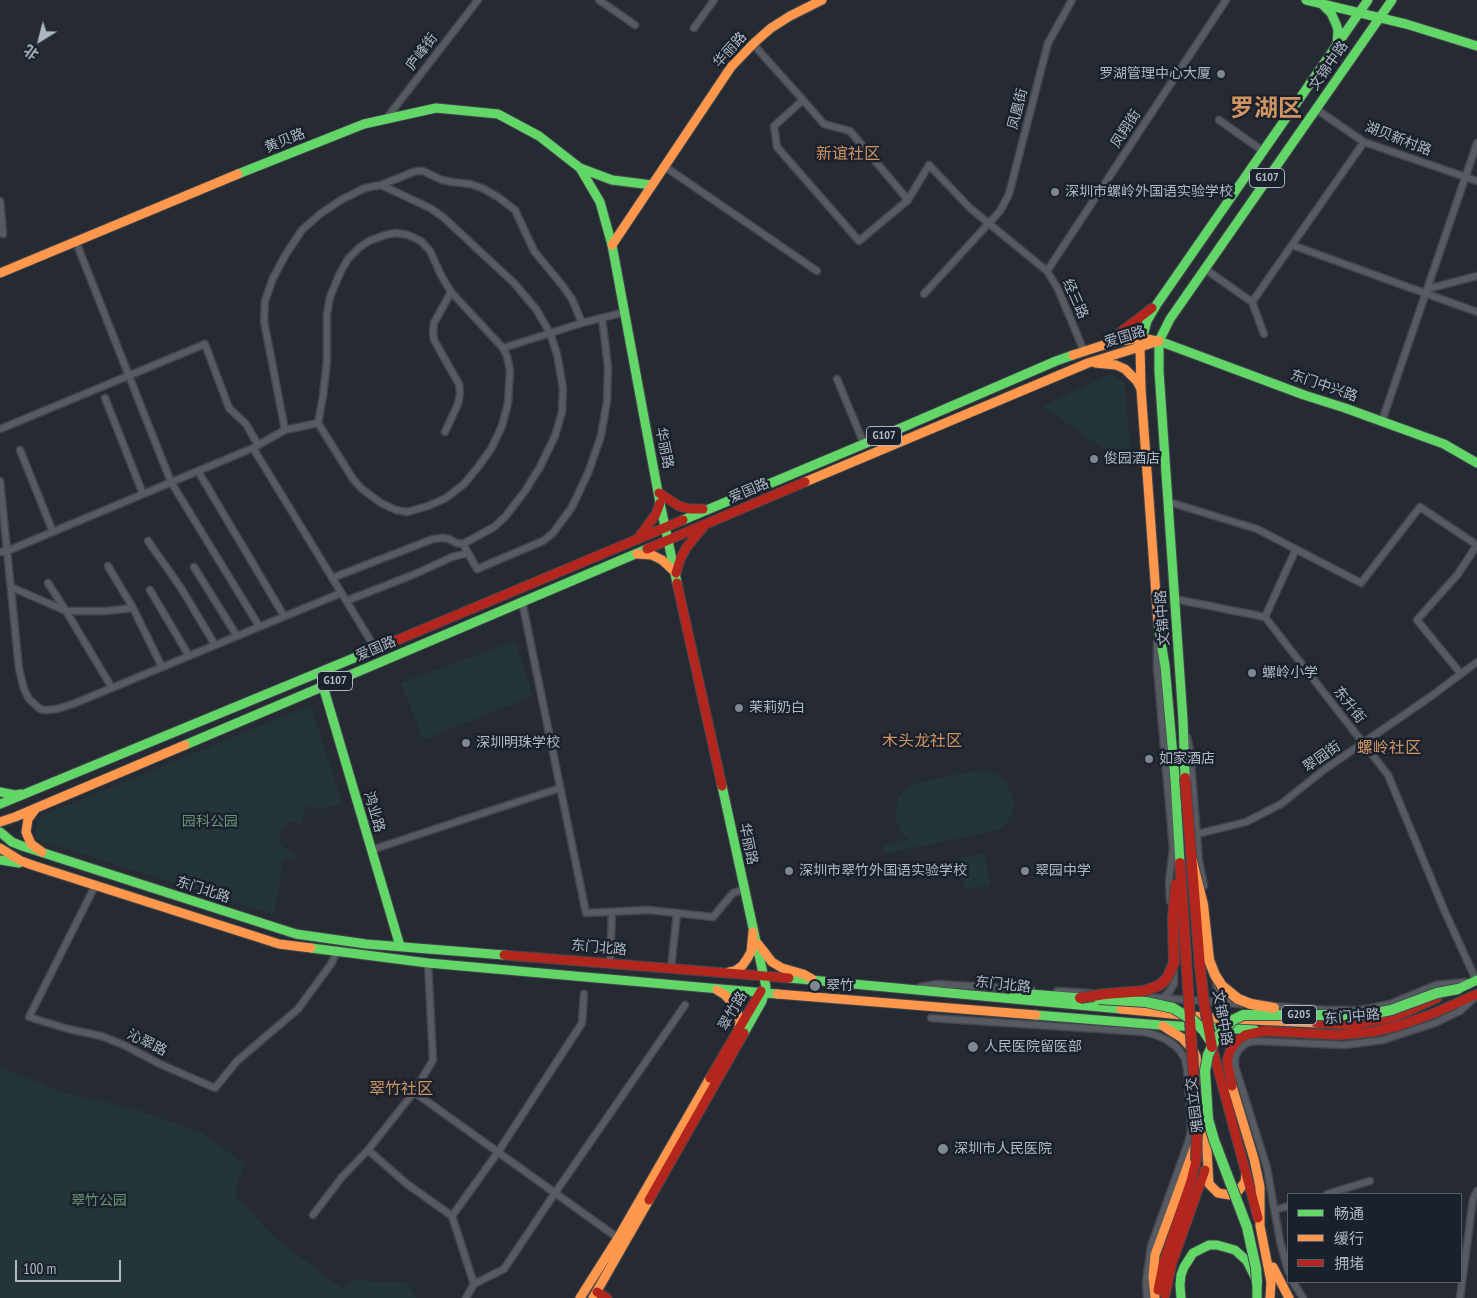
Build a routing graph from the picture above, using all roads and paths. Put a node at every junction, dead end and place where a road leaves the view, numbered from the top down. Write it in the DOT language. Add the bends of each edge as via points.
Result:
graph roads {
  1 [pos="478,0"];
  2 [pos="599,0"];
  3 [pos="714,0"];
  4 [pos="822,0"];
  5 [pos="1072,0"];
  6 [pos="1226,0"];
  7 [pos="1306,0"];
  8 [pos="1368,0"];
  9 [pos="1392,0"];
  10 [pos="1321,4"];
  11 [pos="1359,12"];
  12 [pos="1380,18"];
  13 [pos="635,25"];
  14 [pos="694,28"];
  15 [pos="752,44"];
  16 [pos="1337,45"];
  17 [pos="1477,46"];
  18 [pos="803,100"];
  19 [pos="1316,108"];
  20 [pos="386,119"];
  21 [pos="1219,120"];
  22 [pos="1364,142"];
  23 [pos="1477,143"];
  24 [pos="1263,151"];
  25 [pos="664,166"];
  26 [pos="580,168"];
  27 [pos="1465,177"];
  28 [pos="1477,181"];
  29 [pos="381,185"];
  30 [pos="652,185"];
  31 [pos="908,200"];
  32 [pos="0,201"];
  33 [pos="989,224"];
  34 [pos="3,234"];
  35 [pos="76,242"];
  36 [pos="612,245"];
  37 [pos="1292,245"];
  38 [pos="1205,269"];
  39 [pos="817,271"];
  40 [pos="1047,271"];
  41 [pos="0,273"];
  42 [pos="1477,276"];
  43 [pos="1426,291"];
  44 [pos="451,292"];
  45 [pos="924,294"];
  46 [pos="1252,302"];
  47 [pos="1157,304"];
  48 [pos="625,312"];
  49 [pos="1477,312"];
  50 [pos="602,318"];
  51 [pos="582,323"];
  52 [pos="550,333"];
  53 [pos="1264,334"];
  54 [pos="1159,341"];
  55 [pos="1141,342"];
  56 [pos="1103,344"];
  57 [pos="503,348"];
  58 [pos="1084,351"];
  59 [pos="1088,363"];
  60 [pos="129,376"];
  61 [pos="837,379"];
  62 [pos="1141,389"];
  63 [pos="105,398"];
  64 [pos="1382,421"];
  65 [pos="318,423"];
  66 [pos="0,429"];
  67 [pos="285,430"];
  68 [pos="445,432"];
  69 [pos="864,444"];
  70 [pos="255,446"];
  71 [pos="20,450"];
  72 [pos="1477,463"];
  73 [pos="198,471"];
  74 [pos="0,481"];
  75 [pos="171,482"];
  76 [pos="143,494"];
  77 [pos="659,498"];
  78 [pos="1168,502"];
  79 [pos="707,510"];
  80 [pos="707,523"];
  81 [pos="665,527"];
  82 [pos="53,532"];
  83 [pos="638,538"];
  84 [pos="668,539"];
  85 [pos="148,542"];
  86 [pos="464,544"];
  87 [pos="1477,545"];
  88 [pos="1296,549"];
  89 [pos="4,552"];
  90 [pos="468,552"];
  91 [pos="633,554"];
  92 [pos="108,566"];
  93 [pos="194,567"];
  94 [pos="676,573"];
  95 [pos="332,578"];
  96 [pos="48,583"];
  97 [pos="10,587"];
  98 [pos="150,590"];
  99 [pos="341,593"];
  100 [pos="1175,599"];
  101 [pos="346,601"];
  102 [pos="522,601"];
  103 [pos="133,608"];
  104 [pos="66,611"];
  105 [pos="284,616"];
  106 [pos="1265,617"];
  107 [pos="260,626"];
  108 [pos="1158,626"];
  109 [pos="238,636"];
  110 [pos="215,645"];
  111 [pos="375,648"];
  112 [pos="189,656"];
  113 [pos="1477,662"];
  114 [pos="162,667"];
  115 [pos="1461,674"];
  116 [pos="324,686"];
  117 [pos="112,688"];
  118 [pos="1183,720"];
  119 [pos="1363,744"];
  120 [pos="1180,778"];
  121 [pos="560,788"];
  122 [pos="0,792"];
  123 [pos="25,794"];
  124 [pos="0,804"];
  125 [pos="36,808"];
  126 [pos="0,822"];
  127 [pos="0,832"];
  128 [pos="1197,834"];
  129 [pos="0,848"];
  130 [pos="371,850"];
  131 [pos="42,852"];
  132 [pos="0,860"];
  133 [pos="1192,860"];
  134 [pos="1180,863"];
  135 [pos="35,866"];
  136 [pos="95,886"];
  137 [pos="744,889"];
  138 [pos="612,912"];
  139 [pos="677,913"];
  140 [pos="754,936"];
  141 [pos="400,946"];
  142 [pos="337,952"];
  143 [pos="428,963"];
  144 [pos="610,963"];
  145 [pos="671,968"];
  146 [pos="725,972"];
  147 [pos="763,976"];
  148 [pos="814,980"];
  149 [pos="1476,980"];
  150 [pos="713,989"];
  151 [pos="906,989"];
  152 [pos="1458,989"];
  153 [pos="763,992"];
  154 [pos="584,994"];
  155 [pos="1477,995"];
  156 [pos="1083,996"];
  157 [pos="1163,998"];
  158 [pos="1006,999"];
  159 [pos="1228,1002"];
  160 [pos="685,1005"];
  161 [pos="1318,1015"];
  162 [pos="931,1018"];
  163 [pos="1212,1018"];
  164 [pos="1160,1024"];
  165 [pos="1194,1027"];
  166 [pos="739,1029"];
  167 [pos="1264,1031"];
  168 [pos="1212,1047"];
  169 [pos="414,1092"];
  170 [pos="1204,1109"];
  171 [pos="368,1150"];
  172 [pos="498,1152"];
  173 [pos="1207,1157"];
  174 [pos="1196,1161"];
  175 [pos="1246,1174"];
  176 [pos="1370,1181"];
  177 [pos="1477,1191"];
  178 [pos="555,1193"];
  179 [pos="1329,1193"];
  180 [pos="1475,1201"];
  181 [pos="1287,1206"];
  182 [pos="1275,1210"];
  183 [pos="312,1214"];
  184 [pos="452,1216"];
  185 [pos="1260,1226"];
  186 [pos="618,1238"];
  187 [pos="1267,1254"];
  188 [pos="1287,1267"];
  189 [pos="1257,1283"];
  190 [pos="1294,1283"];
  191 [pos="474,1284"];
  192 [pos="595,1295"];
  193 [pos="1161,1297"];
  194 [pos="466,1298"];
  195 [pos="580,1298"];
  196 [pos="607,1298"];
  197 [pos="1147,1298"];
  198 [pos="1181,1298"];
  199 [pos="1257,1298"];
  200 [pos="1270,1298"];
  201 [pos="1289,1298"];
  202 [pos="1303,1298"];
  203 [pos="1460,1298"];
  1 -- 20 [label="street, 庐峰街"];
  2 -- 13 [label="street"];
  3 -- 14 [label="street"];
  4 -- 15 [label="main road, 华丽路" via="779,23"];
  5 -- 33 [label="street, 凤凰街" via="1048,42 1009,194"];
  6 -- 40 [label="street, 凤翔街"];
  7 -- 10 [label="main road"];
  8 -- 11 [label="main road, 文锦中路 / G107"];
  9 -- 12 [label="main road, 文锦中路 / G107"];
  10 -- 11 [label="main road"];
  10 -- 16 [label="main road" via="1334,17 1338,30"];
  11 -- 12 [label="main road"];
  11 -- 16 [label="main road, 文锦中路 / G107"];
  12 -- 17 [label="main road"];
  12 -- 19 [label="main road, 文锦中路 / G107"];
  15 -- 18 [label="street"];
  15 -- 25 [label="main road, 华丽路" via="723,77"];
  16 -- 24 [label="main road, 文锦中路 / G107"];
  18 -- 31 [label="street" via="824,124 850,131"];
  18 -- 31 [label="street" via="774,126 777,147 860,241"];
  19 -- 22 [label="street, 湖贝新村路"];
  19 -- 38 [label="main road, 文锦中路 / G107"];
  20 -- 26 [label="main road, 黄贝路" via="436,108 498,114 539,136"];
  20 -- 35 [label="main road, 黄贝路" via="364,124"];
  21 -- 24 [label="street"];
  22 -- 27 [label="street, 湖贝新村路"];
  22 -- 37 [label="street"];
  23 -- 27 [label="street"];
  24 -- 47 [label="main road, 文锦中路 / G107"];
  25 -- 30 [label="main road, 华丽路"];
  25 -- 39 [label="street"];
  26 -- 30 [label="main road, 黄贝路" via="612,180"];
  26 -- 36 [label="main road, 黄贝路" via="600,202"];
  27 -- 28 [label="street, 湖贝新村路"];
  27 -- 43 [label="street"];
  29 -- 51 [label="street" via="422,171 447,181 482,188 498,197 515,210 534,251 572,299"];
  29 -- 52 [label="street" via="443,217 514,283 536,309"];
  29 -- 67 [label="street" via="365,188 320,214 302,230 273,278 265,301 264,321"];
  30 -- 36 [label="main road, 华丽路"];
  31 -- 33 [label="street, 经三路" via="929,165"];
  32 -- 34 [label="street"];
  33 -- 40 [label="street, 经三路"];
  33 -- 45 [label="street, 凤凰街"];
  35 -- 41 [label="main road, 黄贝路"];
  35 -- 60 [label="street"];
  36 -- 48 [label="main road, 华丽路"];
  37 -- 43 [label="street"];
  37 -- 46 [label="street"];
  38 -- 46 [label="street"];
  38 -- 54 [label="main road, 文锦中路 / G107" via="1170,319"];
  40 -- 58 [label="street, 经三路"];
  42 -- 43 [label="street"];
  43 -- 49 [label="street"];
  43 -- 64 [label="street"];
  44 -- 57 [label="street"];
  44 -- 65 [label="street" via="430,251 408,235 396,233 377,238 348,258 330,297 327,360"];
  44 -- 68 [label="street" via="432,331 459,384 458,404"];
  46 -- 53 [label="street"];
  47 -- 55 [label="main road, 文锦中路 / G107" via="1147,321"];
  47 -- 56 [label="main road"];
  48 -- 50 [label="street"];
  48 -- 77 [label="main road, 华丽路"];
  50 -- 51 [label="street"];
  50 -- 90 [label="street" via="608,367 607,401 601,436 572,506 553,533 543,541 477,569"];
  51 -- 52 [label="street"];
  52 -- 57 [label="street"];
  52 -- 86 [label="street" via="563,388 562,412 555,436 535,475 505,517"];
  54 -- 55 [label="main road, 爱国路 / G107"];
  54 -- 64 [label="main road, 东门中兴路"];
  54 -- 78 [label="main road, 文锦中路"];
  55 -- 56 [label="main road, 爱国路 / G107" via="1129,339"];
  55 -- 59 [label="main road, 爱国路 / G107"];
  55 -- 62 [label="main road, 文锦中路"];
  56 -- 58 [label="main road, 爱国路 / G107"];
  57 -- 65 [label="street" via="510,371 508,403 502,426 491,449 464,484 446,498 428,506 407,512 396,510 362,489 352,479"];
  58 -- 69 [label="main road, 爱国路 / G107"];
  59 -- 62 [label="main road" via="1116,365 1125,369"];
  59 -- 80 [label="main road, 爱国路 / G107"];
  60 -- 66 [label="street"];
  60 -- 70 [label="street" via="205,344 229,408 246,424"];
  60 -- 75 [label="street"];
  61 -- 69 [label="street"];
  62 -- 108 [label="main road, 文锦中路"];
  63 -- 76 [label="street"];
  64 -- 72 [label="main road, 东门中兴路" via="1444,444"];
  65 -- 67 [label="street"];
  67 -- 70 [label="street"];
  69 -- 79 [label="main road, 爱国路 / G107"];
  70 -- 73 [label="street"];
  70 -- 95 [label="street"];
  71 -- 82 [label="street"];
  73 -- 75 [label="street"];
  73 -- 105 [label="street"];
  74 -- 89 [label="street"];
  75 -- 76 [label="street"];
  75 -- 107 [label="street"];
  76 -- 82 [label="street"];
  77 -- 79 [label="main road" via="690,509"];
  77 -- 81 [label="main road, 华丽路"];
  77 -- 83 [label="main road" via="656,514"];
  78 -- 88 [label="street" via="1257,529"];
  78 -- 100 [label="main road, 文锦中路"];
  79 -- 81 [label="main road, 爱国路 / G107"];
  80 -- 84 [label="main road, 爱国路 / G107"];
  80 -- 94 [label="main road" via="686,548"];
  81 -- 83 [label="main road, 爱国路 / G107"];
  81 -- 84 [label="main road, 华丽路"];
  82 -- 89 [label="street"];
  83 -- 111 [label="main road, 爱国路 / G107"];
  84 -- 91 [label="main road, 爱国路 / G107"];
  84 -- 94 [label="main road, 华丽路"];
  85 -- 110 [label="street"];
  86 -- 90 [label="street"];
  86 -- 95 [label="street" via="449,539 433,539"];
  87 -- 88 [label="street" via="1420,508 1361,583"];
  87 -- 115 [label="street" via="1458,574 1417,620"];
  88 -- 106 [label="street"];
  89 -- 97 [label="street"];
  90 -- 101 [label="street"];
  91 -- 94 [label="main road" via="652,555"];
  91 -- 102 [label="main road, 爱国路 / G107"];
  92 -- 103 [label="street"];
  93 -- 109 [label="street"];
  94 -- 137 [label="main road, 华丽路"];
  95 -- 99 [label="street"];
  96 -- 104 [label="street"];
  97 -- 104 [label="street"];
  97 -- 117 [label="street" via="19,669 24,689 35,705 46,710 56,709"];
  98 -- 112 [label="street"];
  99 -- 101 [label="street"];
  99 -- 105 [label="street"];
  100 -- 106 [label="street"];
  100 -- 118 [label="main road, 文锦中路"];
  101 -- 111 [label="street"];
  102 -- 116 [label="main road, 爱国路 / G107"];
  102 -- 121 [label="street"];
  103 -- 104 [label="street"];
  103 -- 114 [label="street"];
  104 -- 117 [label="street"];
  105 -- 107 [label="street"];
  106 -- 119 [label="street, 东升街"];
  107 -- 109 [label="street"];
  108 -- 120 [label="main road, 文锦中路"];
  108 -- 157 [label="street" via="1157,668 1173,848 1169,881 1174,979 1172,988"];
  109 -- 110 [label="street"];
  110 -- 112 [label="street"];
  111 -- 123 [label="main road, 爱国路 / G107"];
  112 -- 114 [label="street"];
  113 -- 115 [label="street, 翠园街"];
  114 -- 117 [label="street"];
  115 -- 119 [label="street, 翠园街"];
  116 -- 125 [label="main road, 爱国路 / G107"];
  116 -- 130 [label="main road, 鸿业路"];
  118 -- 120 [label="main road, 文锦中路"];
  118 -- 128 [label="street" via="1190,750"];
  119 -- 128 [label="street, 翠园街" via="1280,804 1255,818"];
  119 -- 149 [label="street, 东升街" via="1388,775"];
  120 -- 133 [label="main road, 文锦中路, bridge"];
  120 -- 134 [label="main road, 文锦中路"];
  121 -- 130 [label="street"];
  121 -- 138 [label="street" via="586,913"];
  122 -- 123 [label="main road"];
  123 -- 124 [label="main road, 爱国路 / G107"];
  125 -- 126 [label="main road, 爱国路 / G107"];
  125 -- 131 [label="main road" via="28,819 26,832 32,844"];
  127 -- 131 [label="main road, 东门北路" via="12,842"];
  128 -- 159 [label="street" via="1216,986"];
  129 -- 135 [label="main road, 东门北路"];
  130 -- 141 [label="main road, 鸿业路"];
  131 -- 141 [label="main road, 东门北路" via="296,934"];
  132 -- 135 [label="main road"];
  133 -- 161 [label="main road, bridge" via="1203,905 1209,960 1222,986 1244,1002"];
  133 -- 168 [label="main road, 文锦中路, bridge" via="1201,976"];
  134 -- 156 [label="main road, bridge" via="1174,907 1174,963 1167,978 1160,985 1144,990"];
  134 -- 174 [label="main road, 文锦中路, bridge" via="1197,1129"];
  135 -- 136 [label="main road, 东门北路"];
  136 -- 142 [label="main road, 东门北路" via="279,944"];
  136 -- 142 [label="street, 沁翠路" via="29,1017 124,1045 215,1088 237,1061 298,1009"];
  137 -- 139 [label="street" via="733,893 713,917"];
  137 -- 140 [label="main road, 华丽路"];
  138 -- 139 [label="street" via="650,910"];
  138 -- 144 [label="street"];
  139 -- 145 [label="street"];
  140 -- 146 [label="main road" via="747,960 734,971"];
  140 -- 147 [label="main road, 华丽路"];
  140 -- 148 [label="main road" via="772,962"];
  141 -- 144 [label="main road, 东门北路"];
  142 -- 143 [label="main road, 东门北路"];
  143 -- 150 [label="main road, 东门北路"];
  143 -- 169 [label="street" via="434,1060"];
  144 -- 145 [label="main road, 东门北路"];
  145 -- 146 [label="main road, 东门北路"];
  146 -- 147 [label="main road, 东门北路"];
  147 -- 148 [label="main road, 东门北路"];
  147 -- 153 [label="main road, 翠竹路" via="766,987"];
  148 -- 151 [label="main road, 东门北路"];
  149 -- 152 [label="main road, 东门中路 / G205"];
  149 -- 159 [label="street" via="1436,986 1390,1004 1360,1010"];
  150 -- 153 [label="main road, 东门北路"];
  150 -- 166 [label="main road" via="725,995 735,1006"];
  151 -- 156 [label="street" via="938,984"];
  151 -- 158 [label="main road, 东门北路"];
  152 -- 161 [label="main road, 雅园立交 / G205, bridge" via="1379,1012 1350,1016"];
  152 -- 163 [label="main road, 东门中路" via="1394,1017 1352,1024"];
  153 -- 164 [label="main road, 东门北路"];
  153 -- 166 [label="main road, 翠竹路"];
  153 -- 192 [label="main road, 翠竹路" via="756,1013"];
  154 -- 172 [label="street" via="582,1023"];
  155 -- 167 [label="main road, 东门中路 / G205" via="1398,1026 1372,1032 1340,1035"];
  155 -- 182 [label="street" via="1460,1011 1384,1040 1344,1045 1263,1040 1249,1042 1238,1051 1235,1066 1267,1168"];
  156 -- 157 [label="street"];
  156 -- 158 [label="main road" via="1030,994"];
  156 -- 168 [label="main road, bridge" via="1173,1008 1199,1026"];
  157 -- 159 [label="street"];
  158 -- 163 [label="main road, 东门北路"];
  160 -- 178 [label="street"];
  161 -- 170 [label="main road, 雅园立交 / G205, bridge" via="1249,1014 1233,1020 1216,1038 1208,1055"];
  162 -- 197 [label="street" via="1144,1032 1174,1045 1185,1059 1191,1131 1151,1246"];
  164 -- 165 [label="main road, 东门北路"];
  164 -- 170 [label="main road" via="1182,1038 1193,1050 1198,1063"];
  165 -- 167 [label="main road, 东门中路"];
  166 -- 186 [label="main road, 翠竹路"];
  167 -- 185 [label="main road, G205" via="1237,1041 1227,1061 1260,1187"];
  168 -- 175 [label="main road, 文锦中路"];
  169 -- 171 [label="street"];
  169 -- 172 [label="street"];
  170 -- 173 [label="main road"];
  170 -- 174 [label="main road, bridge" via="1204,1128"];
  170 -- 189 [label="main road, 雅园立交 / G205, bridge" via="1247,1227"];
  170 -- 193 [label="main road" via="1199,1133 1155,1255 1153,1277"];
  171 -- 183 [label="street"];
  171 -- 184 [label="street" via="407,1184"];
  172 -- 178 [label="street"];
  172 -- 184 [label="street"];
  173 -- 175 [label="main road" via="1209,1184 1218,1193 1236,1194 1245,1182"];
  173 -- 193 [label="main road" via="1202,1181"];
  174 -- 193 [label="main road, 文锦中路" via="1164,1261"];
  175 -- 185 [label="main road, 文锦中路"];
  176 -- 179 [label="street"];
  177 -- 180 [label="street"];
  178 -- 186 [label="street"];
  178 -- 191 [label="street" via="504,1269"];
  180 -- 203 [label="street"];
  181 -- 182 [label="street"];
  182 -- 188 [label="street"];
  184 -- 191 [label="street"];
  185 -- 187 [label="main road, 文锦中路 / G205"];
  186 -- 195 [label="main road, 翠竹路"];
  187 -- 200 [label="main road, 文锦中路 / G205"];
  187 -- 201 [label="main road"];
  189 -- 198 [label="main road, bridge" via="1242,1256 1228,1247 1209,1245 1188,1259 1181,1275"];
  189 -- 199 [label="main road, 雅园立交 / G205"];
  190 -- 202 [label="street"];
  191 -- 194 [label="street"];
  192 -- 196 [label="main road"];
}
